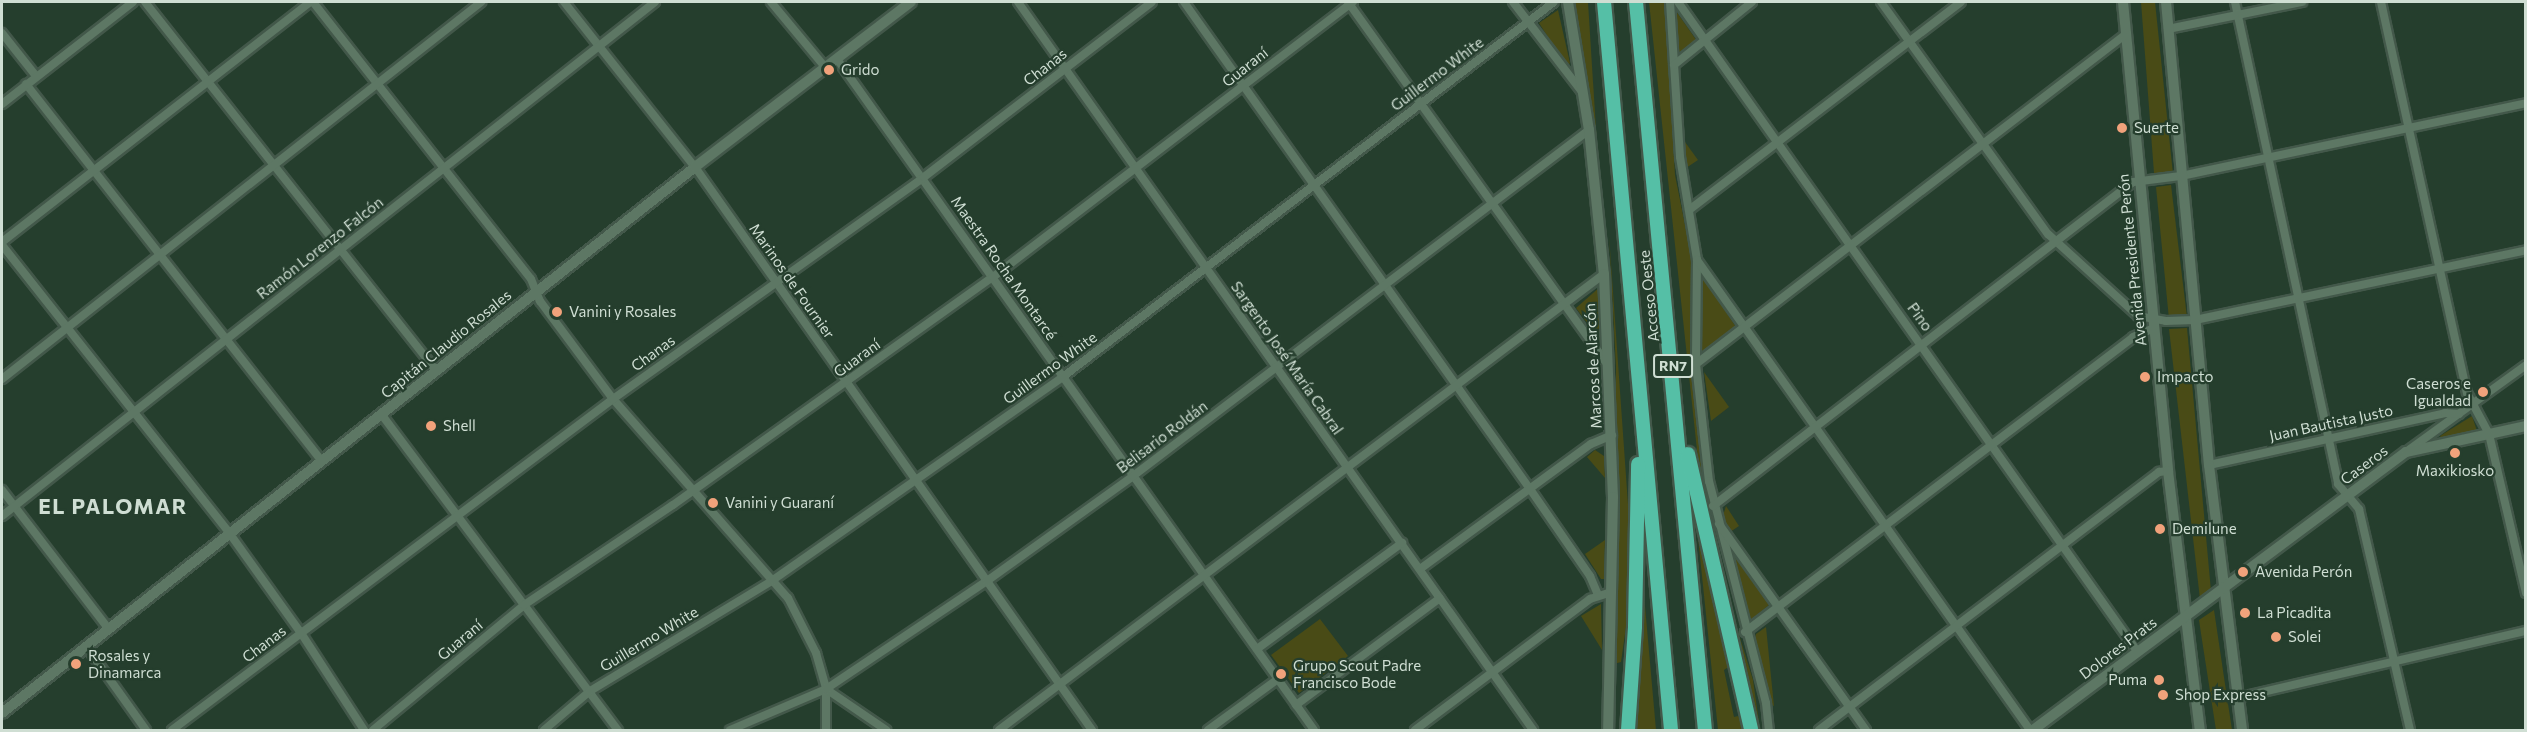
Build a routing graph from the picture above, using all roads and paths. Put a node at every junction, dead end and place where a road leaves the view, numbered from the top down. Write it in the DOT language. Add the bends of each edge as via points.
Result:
graph roads {
  1 [pos="133,2"];
  2 [pos="145,2"];
  3 [pos="312,2"];
  4 [pos="481,2"];
  5 [pos="564,2"];
  6 [pos="656,2"];
  7 [pos="771,2"];
  8 [pos="911,2"];
  9 [pos="1018,2"];
  10 [pos="1152,2"];
  11 [pos="1184,2"];
  12 [pos="1350,2"];
  13 [pos="1513,2"];
  14 [pos="1554,2"];
  15 [pos="1568,2"];
  16 [pos="1604,2"];
  17 [pos="1636,2"];
  18 [pos="1670,2"];
  19 [pos="1678,2"];
  20 [pos="1752,2"];
  21 [pos="1881,2"];
  22 [pos="1960,2"];
  23 [pos="2123,2"];
  24 [pos="2166,2"];
  25 [pos="2235,2"];
  26 [pos="2302,2"];
  27 [pos="2381,2"];
  28 [pos="2238,15"];
  29 [pos="1528,22"];
  30 [pos="2168,29"];
  31 [pos="2,33"];
  32 [pos="2126,34"];
  33 [pos="1704,38"];
  34 [pos="1909,40"];
  35 [pos="598,45"];
  36 [pos="837,58"];
  37 [pos="1674,65"];
  38 [pos="825,67"];
  39 [pos="1066,69"];
  40 [pos="36,76"];
  41 [pos="206,82"];
  42 [pos="377,83"];
  43 [pos="26,84"];
  44 [pos="1244,86"];
  45 [pos="1582,92"];
  46 [pos="2526,103"];
  47 [pos="2,104"];
  48 [pos="1420,104"];
  49 [pos="2408,127"];
  50 [pos="1589,130"];
  51 [pos="1777,141"];
  52 [pos="1982,144"];
  53 [pos="2268,157"];
  54 [pos="273,165"];
  55 [pos="695,167"];
  56 [pos="444,169"];
  57 [pos="1135,169"];
  58 [pos="94,170"];
  59 [pos="2181,176"];
  60 [pos="924,177"];
  61 [pos="2139,181"];
  62 [pos="1312,184"];
  63 [pos="1491,202"];
  64 [pos="1689,210"];
  65 [pos="2055,242"];
  66 [pos="2,244"];
  67 [pos="1850,244"];
  68 [pos="340,250"];
  69 [pos="2526,250"];
  70 [pos="160,254"];
  71 [pos="1697,260"];
  72 [pos="1206,266"];
  73 [pos="2439,270"];
  74 [pos="1604,274"];
  75 [pos="993,277"];
  76 [pos="776,281"];
  77 [pos="1384,284"];
  78 [pos="536,291"];
  79 [pos="2298,298"];
  80 [pos="1563,305"];
  81 [pos="2195,320"];
  82 [pos="2154,323"];
  83 [pos="1744,327"];
  84 [pos="66,328"];
  85 [pos="226,339"];
  86 [pos="1922,344"];
  87 [pos="1696,363"];
  88 [pos="2526,365"];
  89 [pos="1608,366"];
  90 [pos="1275,367"];
  91 [pos="437,372"];
  92 [pos="1064,376"];
  93 [pos="2,379"];
  94 [pos="848,382"];
  95 [pos="1455,387"];
  96 [pos="613,399"];
  97 [pos="2473,405"];
  98 [pos="1677,408"];
  99 [pos="133,413"];
  100 [pos="1640,414"];
  101 [pos="2459,414"];
  102 [pos="382,415"];
  103 [pos="1815,426"];
  104 [pos="2526,426"];
  105 [pos="2489,434"];
  106 [pos="1612,435"];
  107 [pos="2328,439"];
  108 [pos="1993,443"];
  109 [pos="2406,452"];
  110 [pos="322,461"];
  111 [pos="2209,465"];
  112 [pos="1348,469"];
  113 [pos="2168,471"];
  114 [pos="1133,476"];
  115 [pos="917,480"];
  116 [pos="693,489"];
  117 [pos="1530,489"];
  118 [pos="2,490"];
  119 [pos="2348,495"];
  120 [pos="14,506"];
  121 [pos="1713,506"];
  122 [pos="459,515"];
  123 [pos="2,516"];
  124 [pos="1717,521"];
  125 [pos="1886,526"];
  126 [pos="230,534"];
  127 [pos="1402,543"];
  128 [pos="2064,544"];
  129 [pos="1420,568"];
  130 [pos="1204,578"];
  131 [pos="773,580"];
  132 [pos="987,581"];
  133 [pos="2222,591"];
  134 [pos="2526,593"];
  135 [pos="1603,594"];
  136 [pos="1440,598"];
  137 [pos="524,605"];
  138 [pos="1778,607"];
  139 [pos="2184,617"];
  140 [pos="108,628"];
  141 [pos="1956,628"];
  142 [pos="2526,630"];
  143 [pos="1745,632"];
  144 [pos="301,633"];
  145 [pos="86,646"];
  146 [pos="1257,649"];
  147 [pos="2137,651"];
  148 [pos="2394,661"];
  149 [pos="1492,672"];
  150 [pos="1278,679"];
  151 [pos="1061,685"];
  152 [pos="826,689"];
  153 [pos="590,692"];
  154 [pos="2237,698"];
  155 [pos="1296,705"];
  156 [pos="1850,707"];
  157 [pos="2,713"];
  158 [pos="146,730"];
  159 [pos="172,730"];
  160 [pos="364,730"];
  161 [pos="372,730"];
  162 [pos="544,730"];
  163 [pos="618,730"];
  164 [pos="730,730"];
  165 [pos="825,730"];
  166 [pos="886,730"];
  167 [pos="999,730"];
  168 [pos="1092,730"];
  169 [pos="1208,730"];
  170 [pos="1314,730"];
  171 [pos="1415,730"];
  172 [pos="1533,730"];
  173 [pos="1608,730"];
  174 [pos="1628,730"];
  175 [pos="1671,730"];
  176 [pos="1705,730"];
  177 [pos="1751,730"];
  178 [pos="1769,730"];
  179 [pos="1819,730"];
  180 [pos="1866,730"];
  181 [pos="2032,730"];
  182 [pos="2200,730"];
  183 [pos="2242,730"];
  184 [pos="2410,730"];
  1 -- 40 [label="street"];
  2 -- 41 [label="street"];
  3 -- 41 [label="street"];
  3 -- 42 [label="street"];
  4 -- 42 [label="street"];
  5 -- 35 [label="street, Marinos de Fournier"];
  6 -- 35 [label="street, Ramón Lorenzo Falcón"];
  7 -- 38 [label="street"];
  8 -- 36 [label="street, Capitán Claudio Rosales"];
  9 -- 39 [label="street, Sargento José María Cabral"];
  10 -- 39 [label="street, Chanas"];
  11 -- 44 [label="street"];
  12 -- 44 [label="street, Guaraní"];
  12 -- 48 [label="street"];
  13 -- 29 [label="street"];
  14 -- 29 [label="street, Guillermo White"];
  15 -- 45 [label="street, Marcos de Alarcón"];
  16 -- 100 [label="highway, Acceso Oeste / RN7"];
  17 -- 98 [label="highway, Acceso Oeste / RN7"];
  18 -- 37 [label="street"];
  19 -- 33 [label="street, Pino"];
  20 -- 33 [label="street"];
  21 -- 34 [label="street"];
  22 -- 34 [label="street"];
  23 -- 32 [label="street, Avenida Presidente Perón"];
  24 -- 30 [label="street"];
  25 -- 28 [label="street"];
  26 -- 28 [label="street"];
  27 -- 49 [label="street"];
  28 -- 30 [label="street"];
  28 -- 53 [label="street"];
  29 -- 45 [label="street"];
  29 -- 48 [label="street, Guillermo White"];
  30 -- 59 [label="street"];
  31 -- 40 [label="street"];
  32 -- 52 [label="street"];
  32 -- 61 [label="street, Avenida Presidente Perón"];
  33 -- 37 [label="street"];
  33 -- 51 [label="street, Pino"];
  34 -- 51 [label="street"];
  34 -- 52 [label="street"];
  35 -- 55 [label="street, Marinos de Fournier"];
  35 -- 56 [label="street, Ramón Lorenzo Falcón"];
  36 -- 38 [label="street, Capitán Claudio Rosales"];
  36 -- 60 [label="street, Maestra Rocha Montarcé"];
  37 -- 64 [label="street" via="1680,157"];
  38 -- 55 [label="street, Capitán Claudio Rosales"];
  39 -- 57 [label="street, Sargento José María Cabral"];
  39 -- 60 [label="street, Chanas"];
  40 -- 43 [label="street"];
  41 -- 54 [label="street"];
  41 -- 58 [label="street"];
  42 -- 54 [label="street"];
  42 -- 56 [label="street"];
  43 -- 47 [label="street"];
  43 -- 58 [label="street"];
  44 -- 57 [label="street, Guaraní"];
  44 -- 62 [label="street"];
  45 -- 50 [label="street, Marcos de Alarcón"];
  46 -- 49 [label="street"];
  48 -- 62 [label="street, Guillermo White"];
  48 -- 63 [label="street"];
  49 -- 53 [label="street"];
  49 -- 73 [label="street"];
  50 -- 63 [label="street, Belisario Roldán"];
  50 -- 74 [label="street, Marcos de Alarcón"];
  51 -- 64 [label="street"];
  51 -- 67 [label="street, Pino"];
  52 -- 65 [label="street"];
  52 -- 67 [label="street"];
  53 -- 59 [label="street"];
  53 -- 79 [label="street"];
  54 -- 68 [label="street"];
  54 -- 70 [label="street"];
  55 -- 76 [label="street, Marinos de Fournier"];
  55 -- 78 [label="street, Capitán Claudio Rosales"];
  56 -- 68 [label="street, Ramón Lorenzo Falcón"];
  56 -- 78 [label="street" via="531,279"];
  57 -- 72 [label="street, Sargento José María Cabral"];
  57 -- 75 [label="street, Guaraní"];
  58 -- 66 [label="street"];
  58 -- 70 [label="street"];
  59 -- 61 [label="street"];
  59 -- 81 [label="street"];
  60 -- 75 [label="street, Maestra Rocha Montarcé"];
  60 -- 76 [label="street, Chanas"];
  61 -- 65 [label="street"];
  61 -- 82 [label="street, Avenida Presidente Perón"];
  62 -- 72 [label="street, Guillermo White"];
  62 -- 77 [label="street"];
  63 -- 77 [label="street, Belisario Roldán"];
  63 -- 80 [label="street"];
  64 -- 71 [label="street"];
  65 -- 82 [label="street" via="2133,313"];
  65 -- 86 [label="street"];
  66 -- 84 [label="street"];
  67 -- 83 [label="street"];
  67 -- 86 [label="street, Pino"];
  68 -- 85 [label="street, Ramón Lorenzo Falcón"];
  68 -- 91 [label="street"];
  69 -- 73 [label="street"];
  70 -- 84 [label="street"];
  70 -- 85 [label="street"];
  71 -- 83 [label="street"];
  71 -- 87 [label="street"];
  72 -- 90 [label="street, Sargento José María Cabral"];
  72 -- 92 [label="street, Guillermo White"];
  73 -- 79 [label="street"];
  73 -- 97 [label="street"];
  74 -- 80 [label="street"];
  74 -- 89 [label="street, Marcos de Alarcón"];
  75 -- 92 [label="street, Maestra Rocha Montarcé"];
  75 -- 94 [label="street, Guaraní"];
  76 -- 94 [label="street, Marinos de Fournier"];
  76 -- 96 [label="street, Chanas"];
  77 -- 90 [label="street, Belisario Roldán"];
  77 -- 95 [label="street"];
  78 -- 91 [label="street, Capitán Claudio Rosales"];
  78 -- 96 [label="street"];
  79 -- 81 [label="street"];
  79 -- 107 [label="street"];
  80 -- 89 [label="street"];
  80 -- 95 [label="street"];
  81 -- 82 [label="street"];
  81 -- 111 [label="street"];
  82 -- 108 [label="street"];
  82 -- 113 [label="street, Avenida Presidente Perón"];
  83 -- 87 [label="street"];
  83 -- 103 [label="street"];
  84 -- 93 [label="street"];
  84 -- 99 [label="street"];
  85 -- 99 [label="street, Ramón Lorenzo Falcón"];
  85 -- 110 [label="street"];
  86 -- 103 [label="street"];
  86 -- 108 [label="street, Pino"];
  87 -- 121 [label="street"];
  88 -- 97 [label="street, Caseros"];
  89 -- 106 [label="street, Marcos de Alarcón"];
  90 -- 112 [label="street, Sargento José María Cabral"];
  90 -- 114 [label="street, Belisario Roldán"];
  91 -- 102 [label="street, Capitán Claudio Rosales"];
  92 -- 114 [label="street, Maestra Rocha Montarcé"];
  92 -- 115 [label="street, Guillermo White"];
  94 -- 115 [label="street, Marinos de Fournier"];
  94 -- 116 [label="street, Guaraní"];
  95 -- 112 [label="street"];
  95 -- 117 [label="street"];
  96 -- 116 [label="street"];
  96 -- 122 [label="street, Chanas"];
  97 -- 101 [label="street, Caseros"];
  97 -- 105 [label="street"];
  98 -- 176 [label="highway, Acceso Oeste / RN7"];
  98 -- 177 [label="highway"];
  99 -- 120 [label="street, Ramón Lorenzo Falcón"];
  99 -- 126 [label="street"];
  100 -- 174 [label="highway" via="1635,626"];
  100 -- 175 [label="highway, Acceso Oeste / RN7"];
  101 -- 107 [label="street, Juan Bautista Justo" via="2445,413"];
  101 -- 109 [label="street, Caseros"];
  102 -- 110 [label="street, Capitán Claudio Rosales"];
  102 -- 122 [label="street"];
  103 -- 121 [label="street"];
  103 -- 125 [label="street"];
  104 -- 105 [label="street"];
  105 -- 109 [label="street"];
  105 -- 134 [label="street"];
  106 -- 117 [label="street" via="1591,444"];
  106 -- 135 [label="street, Marcos de Alarcón"];
  107 -- 111 [label="street, Juan Bautista Justo"];
  107 -- 119 [label="street" via="2338,484"];
  108 -- 125 [label="street"];
  108 -- 128 [label="street, Pino"];
  109 -- 119 [label="street, Caseros"];
  110 -- 126 [label="street, Capitán Claudio Rosales"];
  111 -- 133 [label="street"];
  112 -- 127 [label="street, Sargento José María Cabral"];
  112 -- 130 [label="street"];
  113 -- 128 [label="street" via="2159,472"];
  113 -- 139 [label="street, Avenida Presidente Perón"];
  114 -- 130 [label="street, Maestra Rocha Montarcé"];
  114 -- 132 [label="street, Belisario Roldán"];
  115 -- 131 [label="street, Guillermo White"];
  115 -- 132 [label="street, Marinos de Fournier"];
  116 -- 131 [label="street"];
  116 -- 137 [label="street, Guaraní"];
  117 -- 129 [label="street"];
  117 -- 135 [label="street"];
  118 -- 120 [label="street"];
  119 -- 133 [label="street, Caseros"];
  119 -- 148 [label="street" via="2359,509"];
  120 -- 123 [label="street, Ramón Lorenzo Falcón"];
  120 -- 140 [label="street"];
  121 -- 124 [label="street"];
  122 -- 137 [label="street"];
  122 -- 144 [label="street, Chanas"];
  124 -- 138 [label="street"];
  124 -- 143 [label="street"];
  125 -- 138 [label="street"];
  125 -- 141 [label="street"];
  126 -- 140 [label="street, Capitán Claudio Rosales"];
  126 -- 144 [label="street"];
  127 -- 129 [label="street, Sargento José María Cabral"];
  127 -- 146 [label="street"];
  128 -- 141 [label="street"];
  128 -- 147 [label="street, Pino"];
  129 -- 136 [label="street, Sargento José María Cabral"];
  130 -- 146 [label="street, Maestra Rocha Montarcé"];
  130 -- 151 [label="street"];
  131 -- 152 [label="street" via="808,633"];
  131 -- 153 [label="street, Guillermo White"];
  132 -- 151 [label="street, Marinos de Fournier"];
  132 -- 152 [label="street, Belisario Roldán"];
  133 -- 139 [label="street, Dolores Prats"];
  133 -- 154 [label="street"];
  135 -- 149 [label="street"];
  135 -- 173 [label="street, Marcos de Alarcón"];
  136 -- 149 [label="street, Sargento José María Cabral"];
  136 -- 155 [label="street"];
  137 -- 153 [label="street"];
  137 -- 161 [label="street, Guaraní"];
  138 -- 143 [label="street"];
  138 -- 156 [label="street"];
  139 -- 147 [label="street, Dolores Prats"];
  139 -- 182 [label="street, Avenida Presidente Perón"];
  140 -- 145 [label="street, Capitán Claudio Rosales"];
  141 -- 156 [label="street"];
  141 -- 181 [label="street"];
  142 -- 148 [label="street"];
  143 -- 178 [label="street" via="1766,703"];
  144 -- 159 [label="street, Chanas"];
  144 -- 160 [label="street"];
  145 -- 157 [label="street, Capitán Claudio Rosales"];
  145 -- 158 [label="street"];
  146 -- 150 [label="street, Maestra Rocha Montarcé"];
  147 -- 181 [label="street, Dolores Prats"];
  148 -- 154 [label="street"];
  148 -- 184 [label="street"];
  149 -- 171 [label="street"];
  149 -- 172 [label="street, Sargento José María Cabral"];
  150 -- 155 [label="street, Maestra Rocha Montarcé"];
  150 -- 169 [label="street"];
  151 -- 167 [label="street"];
  151 -- 168 [label="street, Marinos de Fournier"];
  152 -- 164 [label="street, Belisario Roldán"];
  152 -- 165 [label="street"];
  152 -- 166 [label="street"];
  153 -- 162 [label="street, Guillermo White"];
  153 -- 163 [label="street"];
  154 -- 183 [label="street"];
  155 -- 170 [label="street, Maestra Rocha Montarcé"];
  156 -- 179 [label="street"];
  156 -- 180 [label="street"];
}
